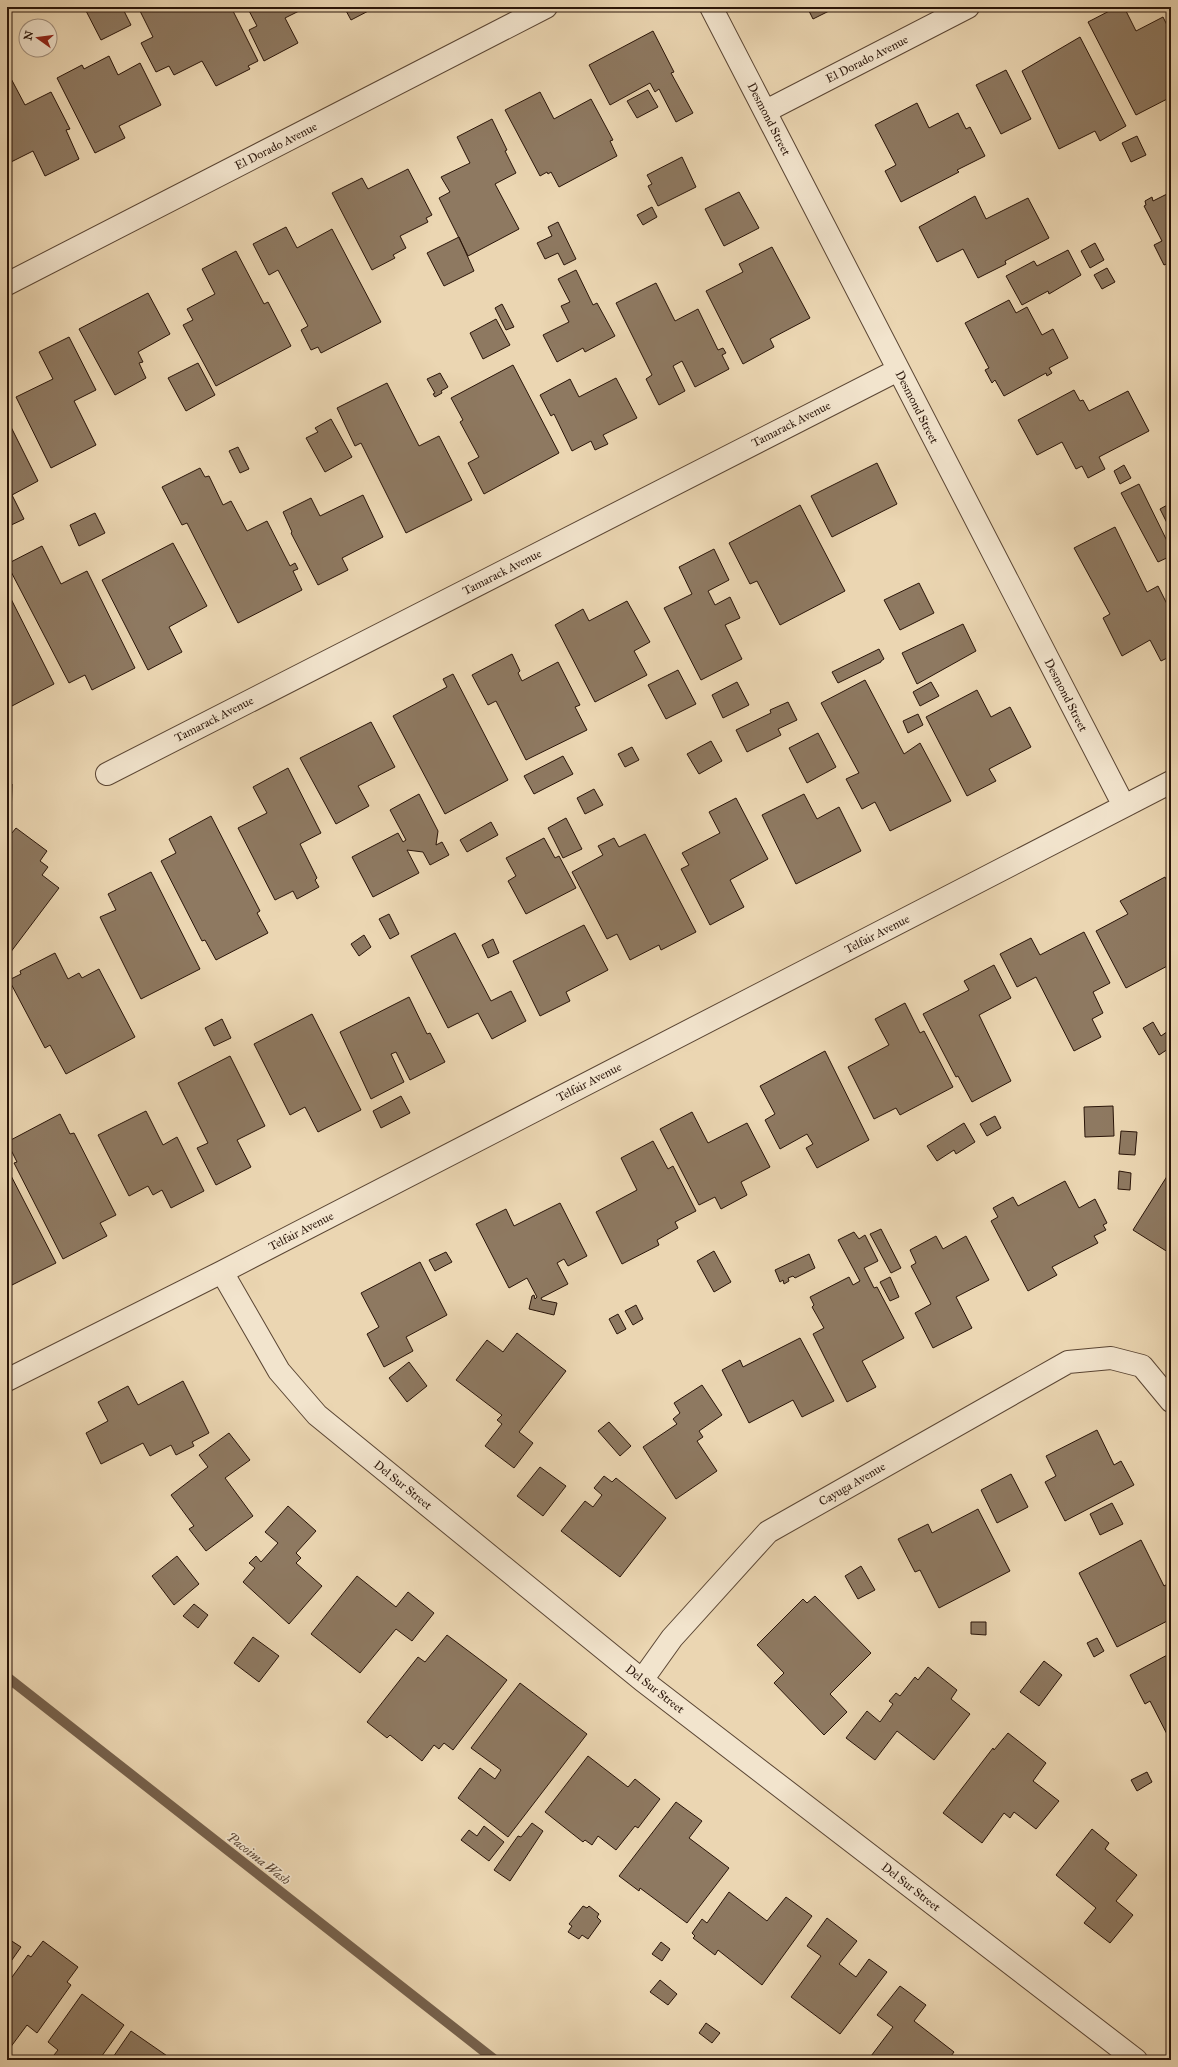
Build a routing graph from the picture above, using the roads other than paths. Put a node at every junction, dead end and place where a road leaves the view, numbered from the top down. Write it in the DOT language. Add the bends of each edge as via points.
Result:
graph roads {
  1 [pos="546,7"];
  2 [pos="711,7"];
  3 [pos="968,7"];
  4 [pos="766,111"];
  5 [pos="7,284"];
  6 [pos="898,370"];
  7 [pos="107,774"];
  8 [pos="1171,782"];
  9 [pos="1124,806"];
  10 [pos="222,1272"];
  11 [pos="7,1380"];
  12 [pos="1171,1400"];
  13 [pos="642,1680"];
  14 [pos="1136,2060"];
  1 -- 5 [label="street, El Dorado Avenue"];
  2 -- 4 [label="street, Desmond Street"];
  3 -- 4 [label="street, El Dorado Avenue"];
  4 -- 6 [label="street, Desmond Street"];
  6 -- 7 [label="street, Tamarack Avenue"];
  6 -- 9 [label="street, Desmond Street"];
  8 -- 9 [label="street, Telfair Avenue"];
  9 -- 10 [label="street, Telfair Avenue"];
  10 -- 11 [label="street, Telfair Avenue"];
  10 -- 13 [label="street, Del Sur Street" via="279,1371 317,1415"];
  12 -- 13 [label="street, Cayuga Avenue" via="1142,1366 1111,1358 1068,1362 768,1532 672,1638"];
  13 -- 14 [label="street, Del Sur Street"];
}
